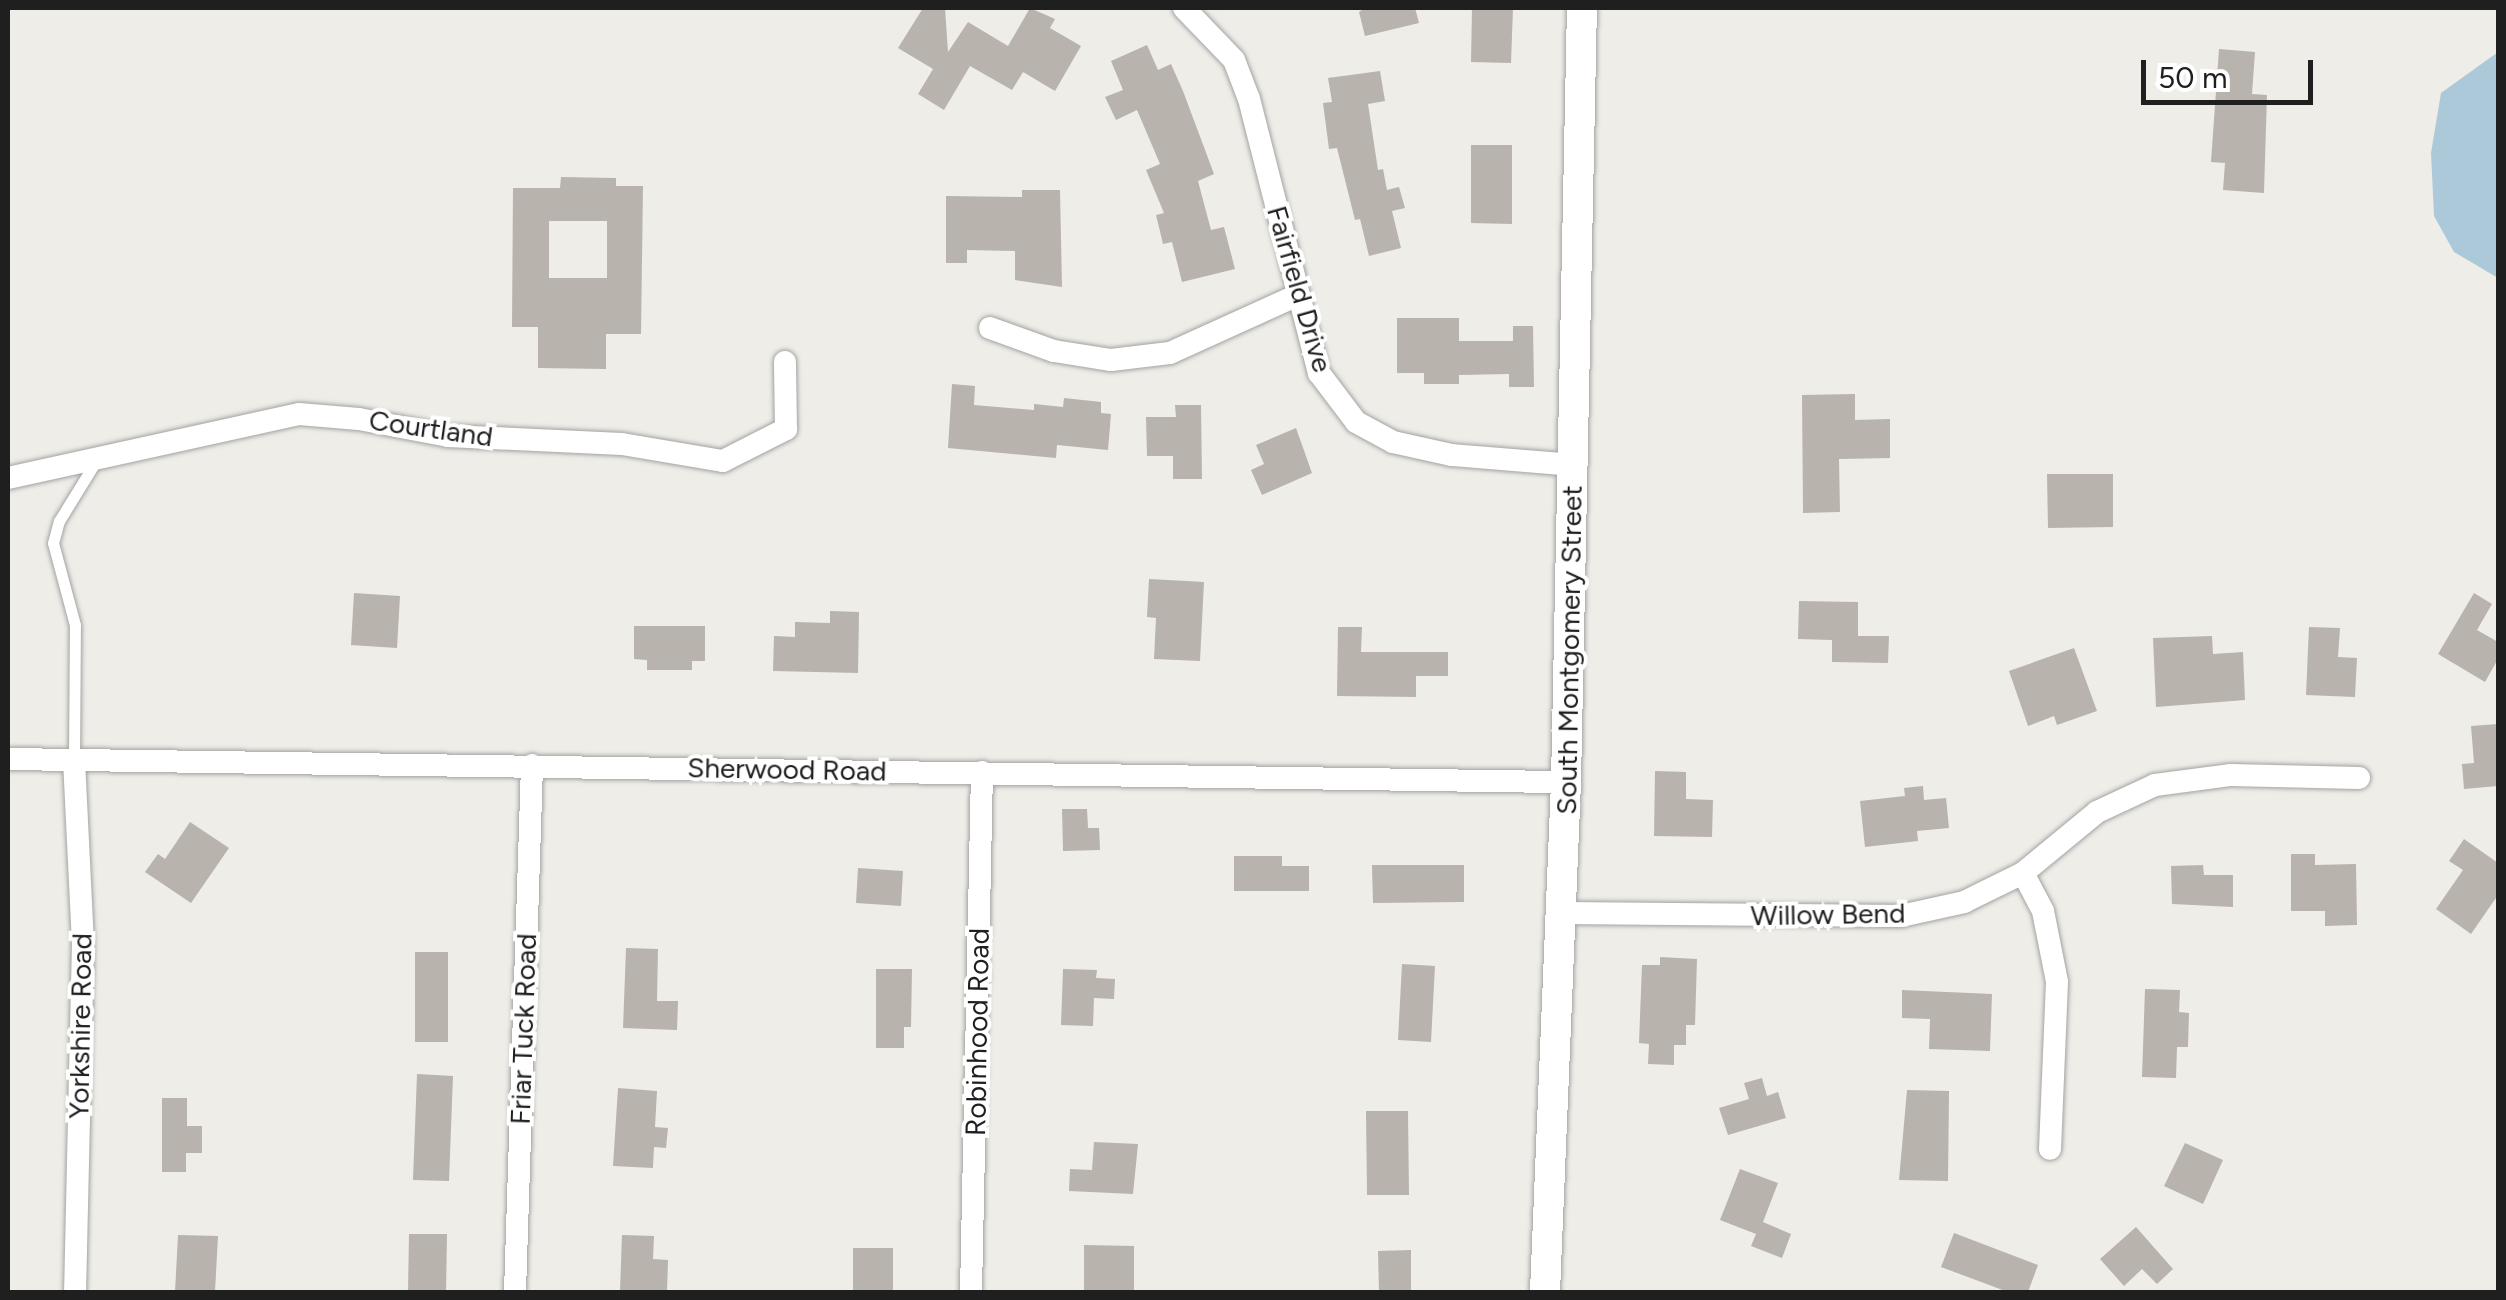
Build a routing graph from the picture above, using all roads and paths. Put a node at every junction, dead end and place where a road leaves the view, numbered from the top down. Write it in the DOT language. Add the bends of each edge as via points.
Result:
graph roads {
  1 [pos="1184,8"];
  2 [pos="1582,8"];
  3 [pos="1298,295"];
  4 [pos="990,328"];
  5 [pos="785,362"];
  6 [pos="96,461"];
  7 [pos="1573,465"];
  8 [pos="8,478"];
  9 [pos="8,759"];
  10 [pos="74,760"];
  11 [pos="532,765"];
  12 [pos="982,772"];
  13 [pos="2359,778"];
  14 [pos="1566,782"];
  15 [pos="2023,873"];
  16 [pos="1561,913"];
  17 [pos="2050,1149"];
  18 [pos="76,1292"];
  19 [pos="515,1292"];
  20 [pos="971,1292"];
  21 [pos="1545,1292"];
  1 -- 3 [label="street, Fairfield Drive" via="1234,60"];
  2 -- 7 [label="street, South Montgomery Street"];
  3 -- 4 [label="street" via="1170,354 1111,360 1054,351"];
  3 -- 7 [label="street, Fairfield Drive" via="1319,373 1356,422 1393,442 1452,455"];
  5 -- 6 [label="street, Courtland" via="786,429 723,461 622,444 448,436 300,414"];
  6 -- 8 [label="street, Courtland"];
  6 -- 10 [label="lane" via="59,520 54,543 75,625"];
  7 -- 14 [label="street, South Montgomery Street"];
  9 -- 10 [label="street, Sherwood Road"];
  10 -- 11 [label="street, Sherwood Road"];
  10 -- 18 [label="street, Yorkshire Road" via="83,942"];
  11 -- 12 [label="street, Sherwood Road"];
  11 -- 19 [label="street, Friar Tuck Road"];
  12 -- 14 [label="street, Sherwood Road"];
  12 -- 20 [label="street, Robinhood Road"];
  13 -- 15 [label="street, Willow Bend" via="2231,775 2155,785 2097,812"];
  14 -- 16 [label="street, South Montgomery Street"];
  15 -- 16 [label="street, Willow Bend" via="1964,902 1901,916"];
  15 -- 17 [label="street" via="2043,911 2057,982"];
  16 -- 21 [label="street, South Montgomery Street"];
}
